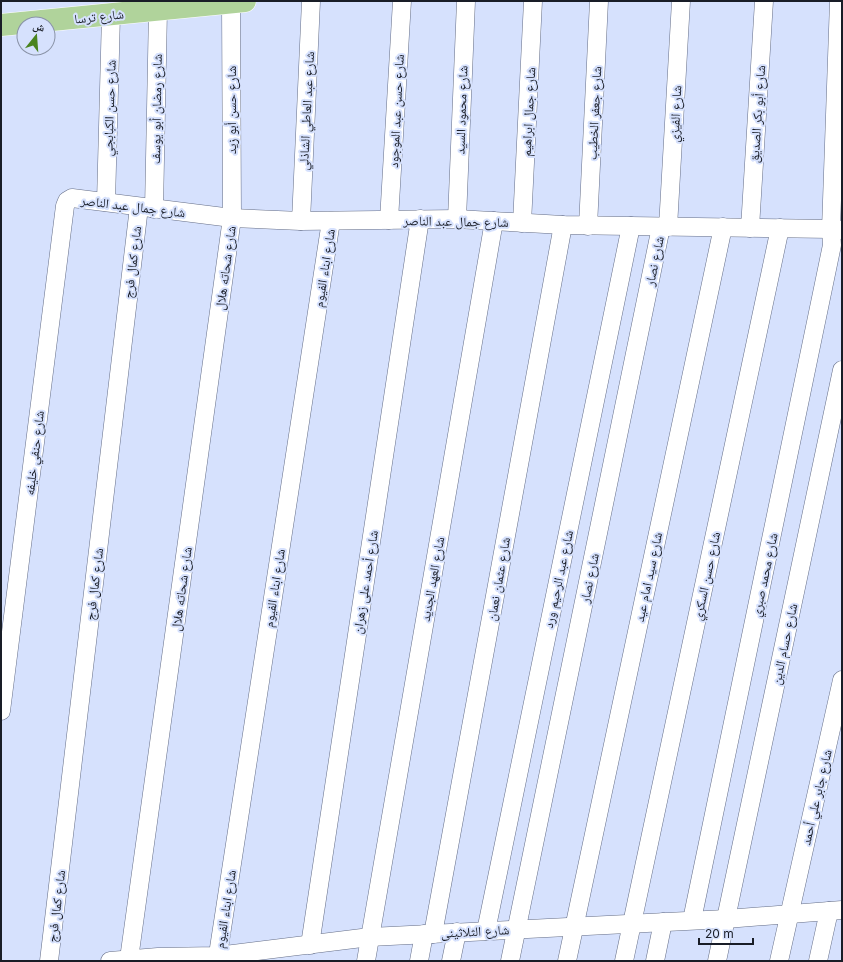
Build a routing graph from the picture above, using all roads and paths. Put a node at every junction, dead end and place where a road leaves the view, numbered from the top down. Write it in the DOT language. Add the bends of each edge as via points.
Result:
graph roads {
  1 [pos="311,1"];
  2 [pos="402,1"];
  3 [pos="466,1"];
  4 [pos="533,1"];
  5 [pos="599,1"];
  6 [pos="681,1"];
  7 [pos="764,1"];
  8 [pos="839,1"];
  9 [pos="238,2"];
  10 [pos="158,10"];
  11 [pos="111,14"];
  12 [pos="1,25"];
  13 [pos="72,198"];
  14 [pos="106,202"];
  15 [pos="146,208"];
  16 [pos="232,218"];
  17 [pos="457,219"];
  18 [pos="389,220"];
  19 [pos="420,220"];
  20 [pos="300,221"];
  21 [pos="331,221"];
  22 [pos="494,221"];
  23 [pos="522,223"];
  24 [pos="563,225"];
  25 [pos="588,226"];
  26 [pos="631,226"];
  27 [pos="664,227"];
  28 [pos="723,228"];
  29 [pos="750,228"];
  30 [pos="780,228"];
  31 [pos="836,230"];
  32 [pos="842,370"];
  33 [pos="842,680"];
  34 [pos="1,711"];
  35 [pos="835,911"];
  36 [pos="789,915"];
  37 [pos="726,919"];
  38 [pos="692,920"];
  39 [pos="663,922"];
  40 [pos="632,923"];
  41 [pos="574,926"];
  42 [pos="517,929"];
  43 [pos="486,931"];
  44 [pos="457,932"];
  45 [pos="428,934"];
  46 [pos="370,937"];
  47 [pos="304,950"];
  48 [pos="130,959"];
  49 [pos="157,959"];
  50 [pos="217,959"];
  51 [pos="49,961"];
  52 [pos="110,961"];
  53 [pos="366,961"];
  54 [pos="419,961"];
  55 [pos="451,961"];
  56 [pos="510,961"];
  57 [pos="567,961"];
  58 [pos="624,961"];
  59 [pos="655,961"];
  60 [pos="717,961"];
  61 [pos="779,961"];
  62 [pos="818,961"];
  1 -- 20 [label="street, شارع عبد العاطي الشاذلي"];
  2 -- 18 [label="street, شارع حسن عبد الموجود"];
  3 -- 17 [label="street, شارع محمود السيد"];
  4 -- 23 [label="street, شارع جمال ابراهيم"];
  5 -- 25 [label="street, شارع جعفر الخطيب"];
  6 -- 27 [label="street, شارع الفيزي"];
  7 -- 29 [label="street, شارع أبو بكر الصديق"];
  8 -- 31 [label="street, شارع محمد صبري"];
  9 -- 10 [label="main road, شارع ترسا"];
  9 -- 16 [label="street, شارع حسن أبو زيد"];
  10 -- 11 [label="main road, شارع ترسا"];
  10 -- 15 [label="street, شارع رمضان أبو يوسف"];
  11 -- 12 [label="main road, شارع ترسا"];
  11 -- 14 [label="street, شارع حسن الكبابجي"];
  13 -- 14 [label="street, شارع جمال عبد الناصر"];
  13 -- 34 [label="street, شارع حنفي خليفه" via="65,206"];
  14 -- 15 [label="street, شارع جمال عبد الناصر"];
  15 -- 16 [label="street, شارع جمال عبد الناصر"];
  15 -- 51 [label="street, شارع كمال فرج"];
  16 -- 20 [label="street, شارع جمال عبد الناصر"];
  16 -- 48 [label="street, شارع شحاته هلال"];
  17 -- 19 [label="street, شارع جمال عبد الناصر"];
  17 -- 22 [label="street, شارع جمال عبد الناصر"];
  18 -- 19 [label="street, شارع جمال عبد الناصر"];
  18 -- 21 [label="street, شارع جمال عبد الناصر"];
  19 -- 47 [label="street, شارع أحمد على زهران"];
  20 -- 21 [label="street, شارع جمال عبد الناصر"];
  21 -- 50 [label="street, شارع ابناء الفيوم"];
  22 -- 23 [label="street, شارع جمال عبد الناصر"];
  22 -- 46 [label="street, شارع العهد الجديد"];
  23 -- 24 [label="street, شارع جمال عبد الناصر"];
  24 -- 25 [label="street, شارع جمال عبد الناصر"];
  24 -- 45 [label="street, شارع عثمان نعمان"];
  25 -- 26 [label="street, شارع جمال عبد الناصر"];
  26 -- 27 [label="street, شارع جمال عبد الناصر"];
  26 -- 43 [label="street, شارع عبد الرحيم ورد"];
  27 -- 28 [label="street, شارع جمال عبد الناصر"];
  27 -- 42 [label="street, شارع نصار"];
  28 -- 29 [label="street, شارع جمال عبد الناصر"];
  28 -- 41 [label="street, شارع سيد امام عيد"];
  29 -- 30 [label="street, شارع جمال عبد الناصر"];
  30 -- 31 [label="street, شارع جمال عبد الناصر"];
  30 -- 40 [label="street, شارع حسن السكري"];
  31 -- 38 [label="street, شارع محمد صبري"];
  32 -- 37 [label="street, شارع حسام الدين"];
  33 -- 36 [label="street, شارع جابر علي أحمد"];
  35 -- 36 [label="street, شارع الثلاثينى"];
  35 -- 62 [label="street"];
  36 -- 37 [label="street, شارع الثلاثينى"];
  36 -- 61 [label="street, شارع جابر علي أحمد"];
  37 -- 38 [label="street, شارع الثلاثينى"];
  37 -- 60 [label="street, شارع حسام الدين"];
  38 -- 39 [label="street, شارع الثلاثينى"];
  39 -- 40 [label="street, شارع الثلاثينى"];
  39 -- 59 [label="street"];
  40 -- 41 [label="street, شارع الثلاثينى"];
  40 -- 58 [label="street, شارع حسن السكري"];
  41 -- 42 [label="street, شارع الثلاثينى"];
  41 -- 57 [label="street, شارع سيد امام عيد"];
  42 -- 43 [label="street, شارع الثلاثينى"];
  42 -- 56 [label="street, شارع نصار"];
  43 -- 44 [label="street, شارع الثلاثينى"];
  44 -- 45 [label="street, شارع الثلاثينى"];
  44 -- 55 [label="street"];
  45 -- 46 [label="street, شارع الثلاثينى"];
  45 -- 54 [label="street, شارع عثمان نعمان"];
  46 -- 47 [label="street, شارع الثلاثينى"];
  46 -- 53 [label="street, شارع العهد الجديد"];
  47 -- 50 [label="street, شارع الثلاثينى"];
  48 -- 49 [label="street, شارع الثلاثينى"];
  48 -- 52 [label="street, شارع الثلاثينى"];
  49 -- 50 [label="street, شارع الثلاثينى"];
}
